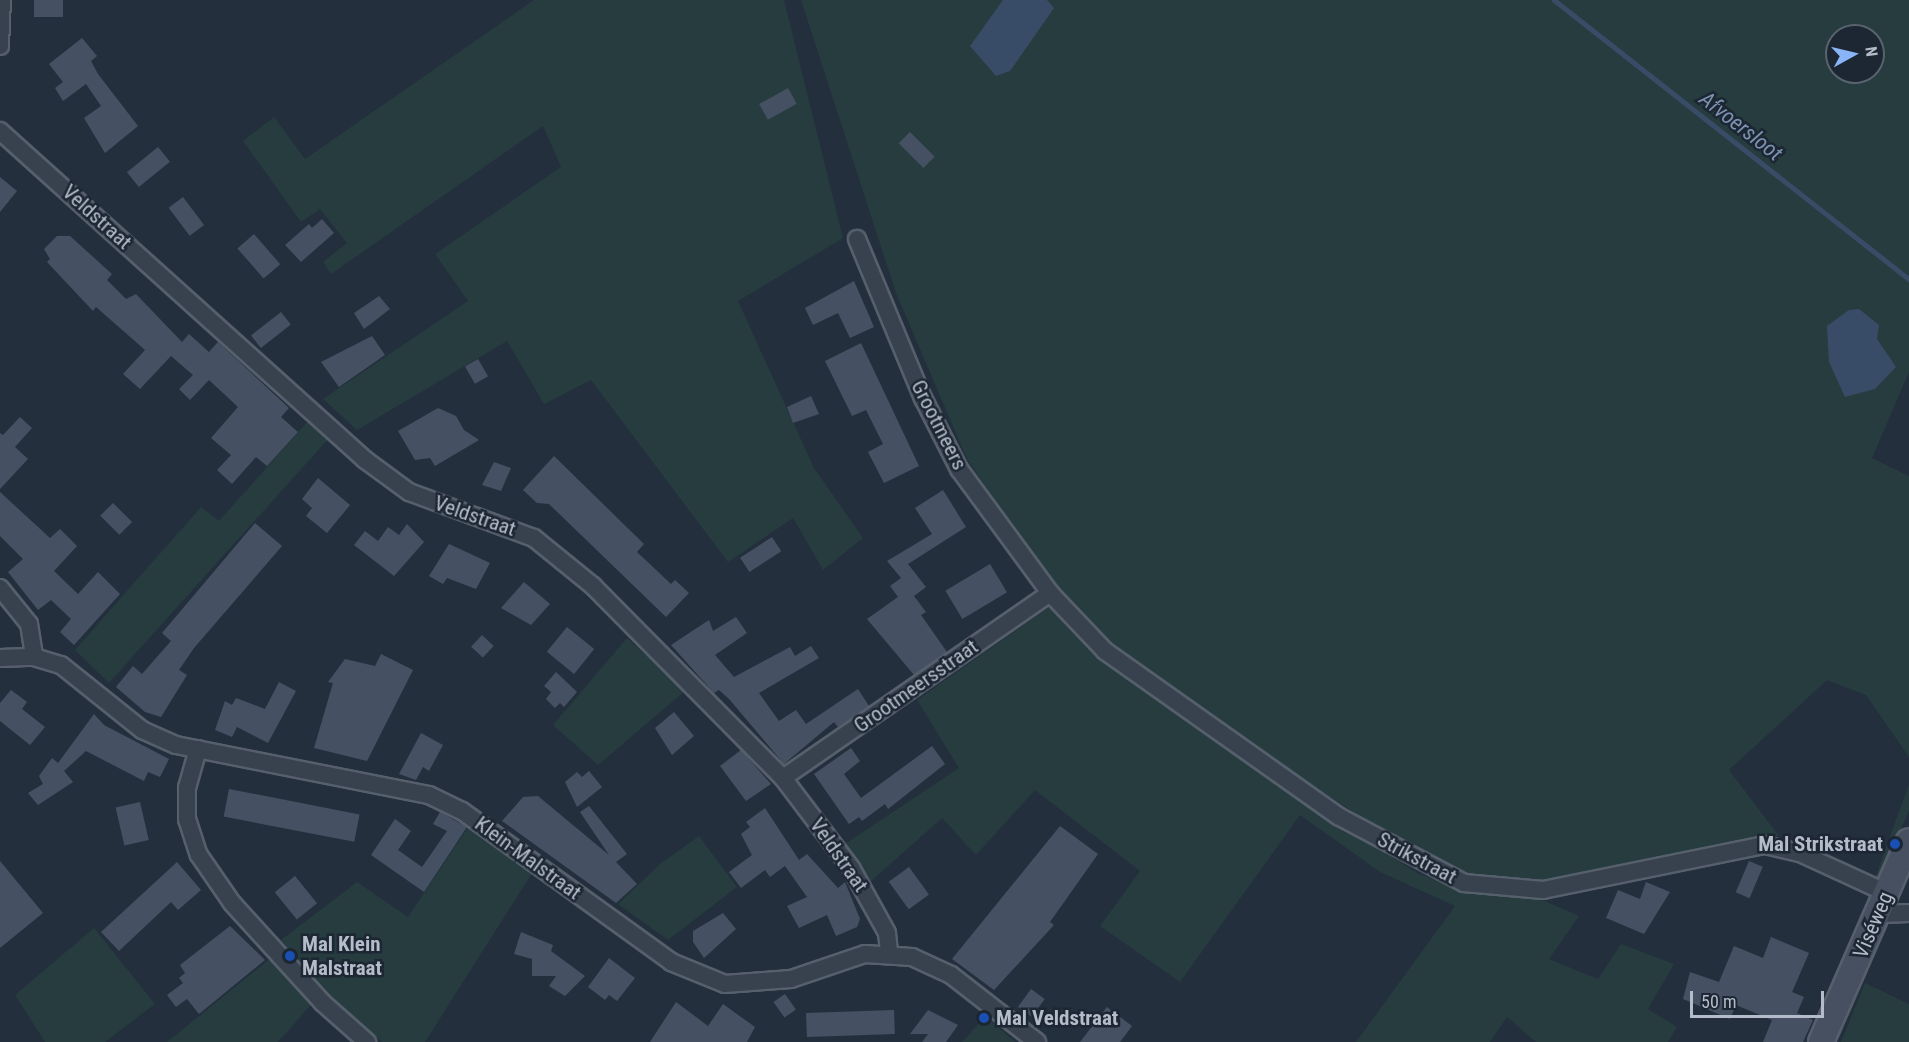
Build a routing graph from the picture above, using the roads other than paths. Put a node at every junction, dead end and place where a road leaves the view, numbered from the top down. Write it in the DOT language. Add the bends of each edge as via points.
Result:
graph roads {
  1 [pos="2,0"];
  2 [pos="0,46"];
  3 [pos="0,131"];
  4 [pos="857,239"];
  5 [pos="0,588"];
  6 [pos="1050,593"];
  7 [pos="34,657"];
  8 [pos="0,658"];
  9 [pos="198,749"];
  10 [pos="783,778"];
  11 [pos="1909,841"];
  12 [pos="1882,903"];
  13 [pos="1909,913"];
  14 [pos="889,953"];
  15 [pos="367,1042"];
  16 [pos="1037,1042"];
  17 [pos="1821,1042"];
  1 -- 2 [label="street"];
  3 -- 10 [label="street, Veldstraat" via="364,459 409,492 534,538 593,586"];
  4 -- 6 [label="street, Grootmeers" via="923,398 959,469"];
  5 -- 7 [label="street" via="29,624"];
  6 -- 10 [label="street, Grootmeersstraat"];
  6 -- 12 [label="street, Strikstraat" via="1105,651 1338,816 1464,883 1543,890 1765,845 1800,853"];
  7 -- 8 [label="street, Klein-Malstraat"];
  7 -- 9 [label="street, Klein-Malstraat" via="61,665 142,730"];
  9 -- 14 [label="street, Klein-Malstraat" via="429,795 462,811 671,962 725,984 791,979 865,954"];
  9 -- 15 [label="street" via="187,788 187,819 199,855 232,903 323,1003"];
  10 -- 14 [label="street, Veldstraat" via="851,868 888,933"];
  11 -- 12 [label="main road, Viséweg"];
  12 -- 13 [label="street"];
  12 -- 17 [label="main road, Viséweg"];
  14 -- 16 [label="street, Klein-Malstraat" via="929,963 951,975"];
}
